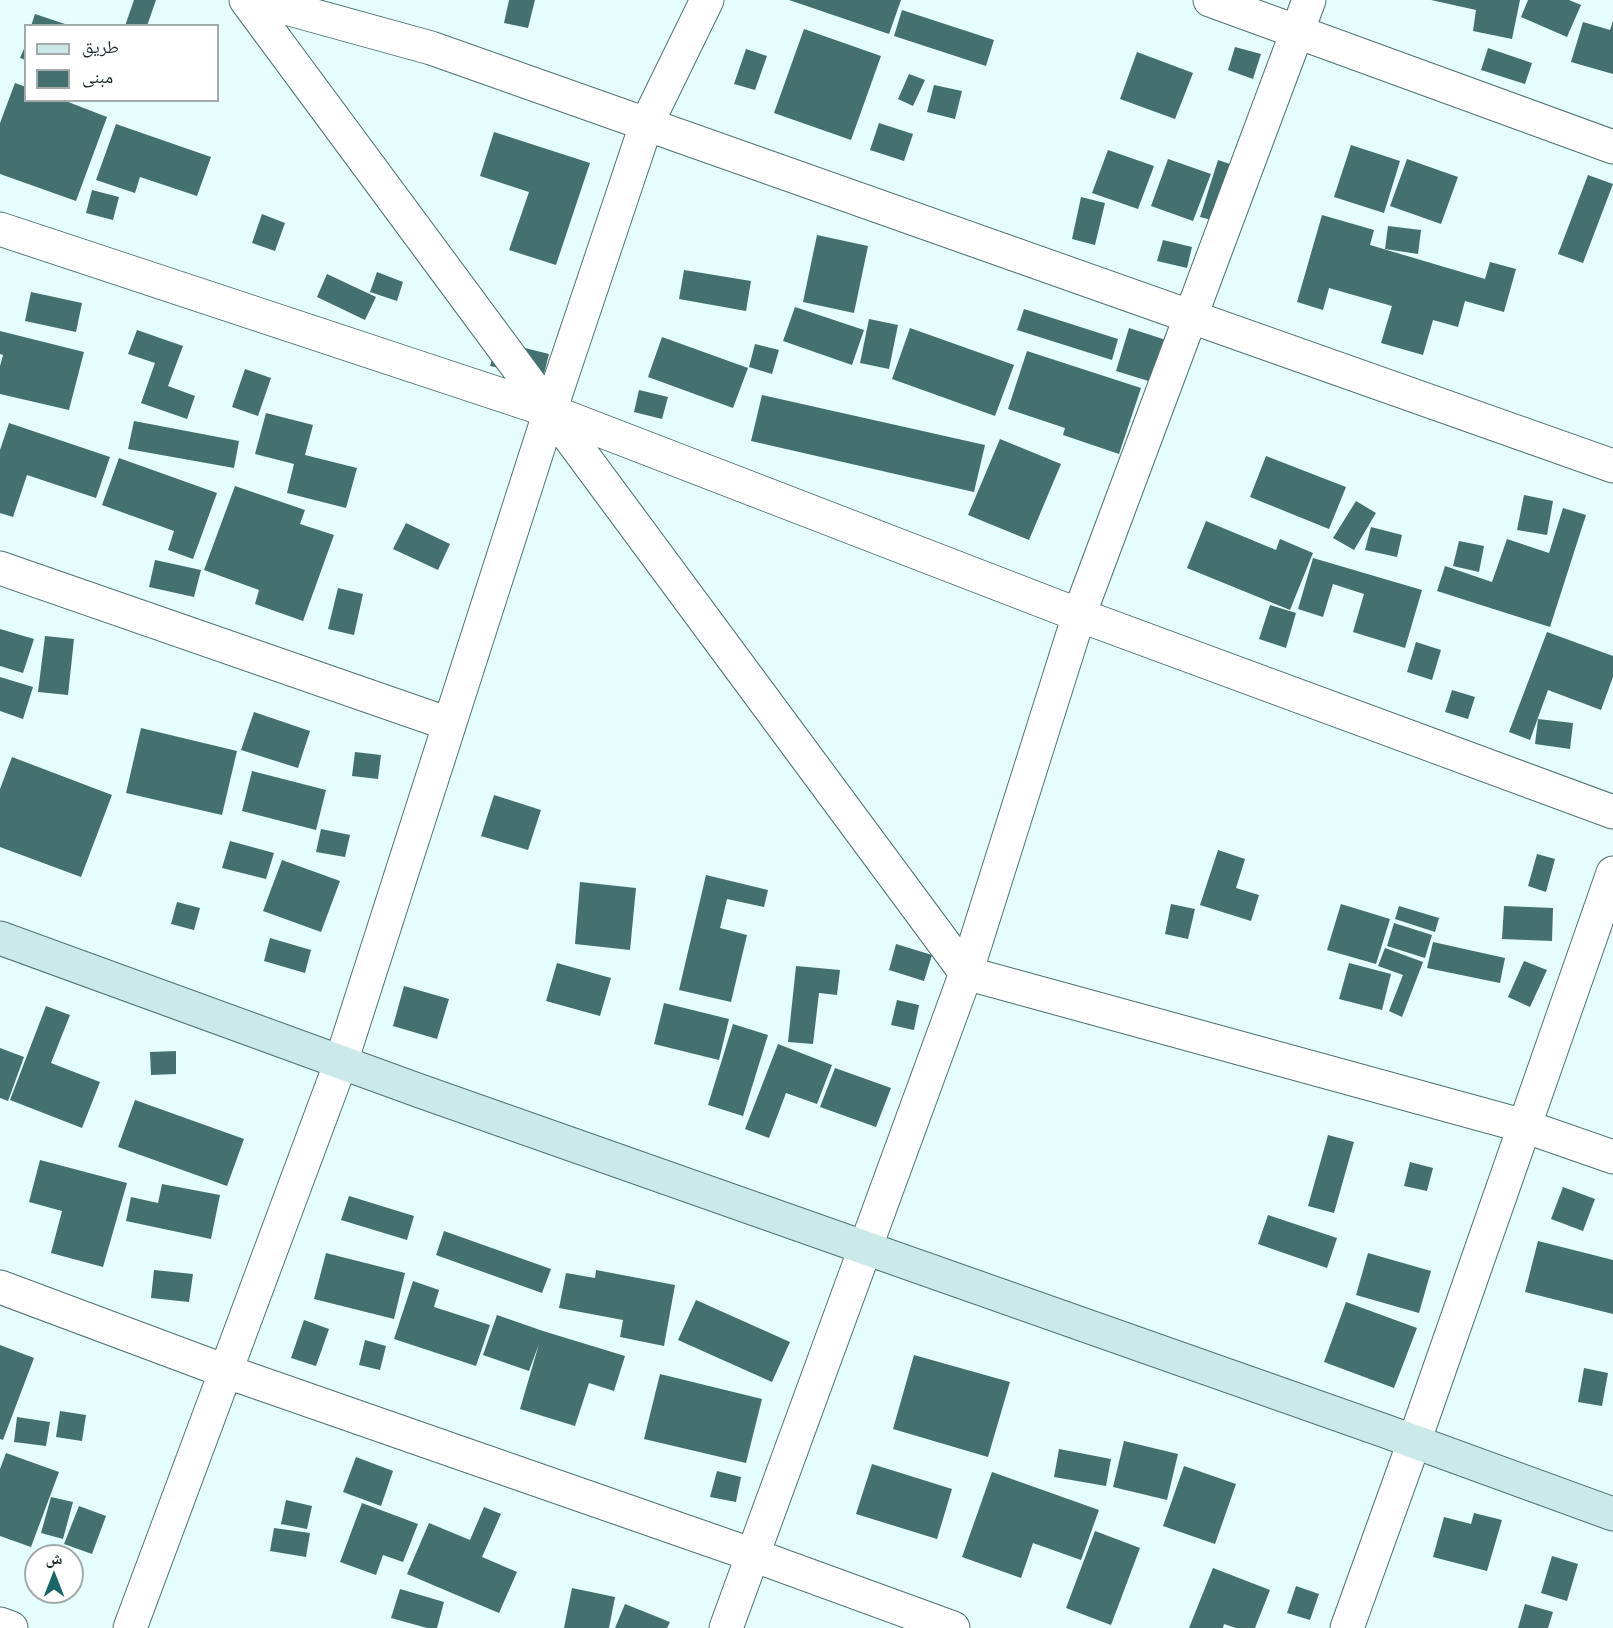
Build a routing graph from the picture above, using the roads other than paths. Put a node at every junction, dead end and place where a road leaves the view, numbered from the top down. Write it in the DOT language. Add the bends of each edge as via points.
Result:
graph roads {
  1 [pos="246,0"];
  2 [pos="257,0"];
  3 [pos="707,0"];
  4 [pos="1210,0"];
  5 [pos="1309,0"];
  6 [pos="1298,32"];
  7 [pos="646,124"];
  8 [pos="1613,147"];
  9 [pos="0,229"];
  10 [pos="1190,316"];
  11 [pos="550,411"];
  12 [pos="1613,466"];
  13 [pos="0,568"];
  14 [pos="1079,615"];
  15 [pos="449,724"];
  16 [pos="1613,812"];
  17 [pos="1613,873"];
  18 [pos="0,938"];
  19 [pos="966,973"];
  20 [pos="341,1062"];
  21 [pos="1524,1126"];
  22 [pos="1613,1157"];
  23 [pos="866,1248"];
  24 [pos="0,1287"];
  25 [pos="225,1371"];
  26 [pos="1414,1442"];
  27 [pos="1613,1514"];
  28 [pos="753,1555"];
  29 [pos="0,1624"];
  30 [pos="11,1628"];
  31 [pos="130,1628"];
  32 [pos="726,1628"];
  33 [pos="953,1628"];
  34 [pos="1347,1628"];
  1 -- 11 [label="street"];
  2 -- 7 [label="street" via="431,48"];
  3 -- 7 [label="street"];
  4 -- 6 [label="street"];
  5 -- 6 [label="street"];
  6 -- 8 [label="street"];
  6 -- 10 [label="street"];
  7 -- 10 [label="street"];
  7 -- 11 [label="street"];
  9 -- 11 [label="street"];
  10 -- 12 [label="street"];
  10 -- 14 [label="street"];
  11 -- 14 [label="street"];
  11 -- 15 [label="street"];
  11 -- 19 [label="street"];
  13 -- 15 [label="street"];
  14 -- 16 [label="street"];
  14 -- 19 [label="street"];
  15 -- 20 [label="street"];
  17 -- 21 [label="street"];
  18 -- 20 [label="street"];
  19 -- 21 [label="street"];
  19 -- 23 [label="street"];
  20 -- 23 [label="street"];
  20 -- 25 [label="street"];
  21 -- 22 [label="street"];
  21 -- 26 [label="street"];
  23 -- 26 [label="street"];
  23 -- 28 [label="street"];
  24 -- 25 [label="street"];
  25 -- 28 [label="street"];
  25 -- 31 [label="street"];
  26 -- 27 [label="street"];
  26 -- 34 [label="street"];
  28 -- 32 [label="street"];
  28 -- 33 [label="street"];
  29 -- 30 [label="street"];
}
